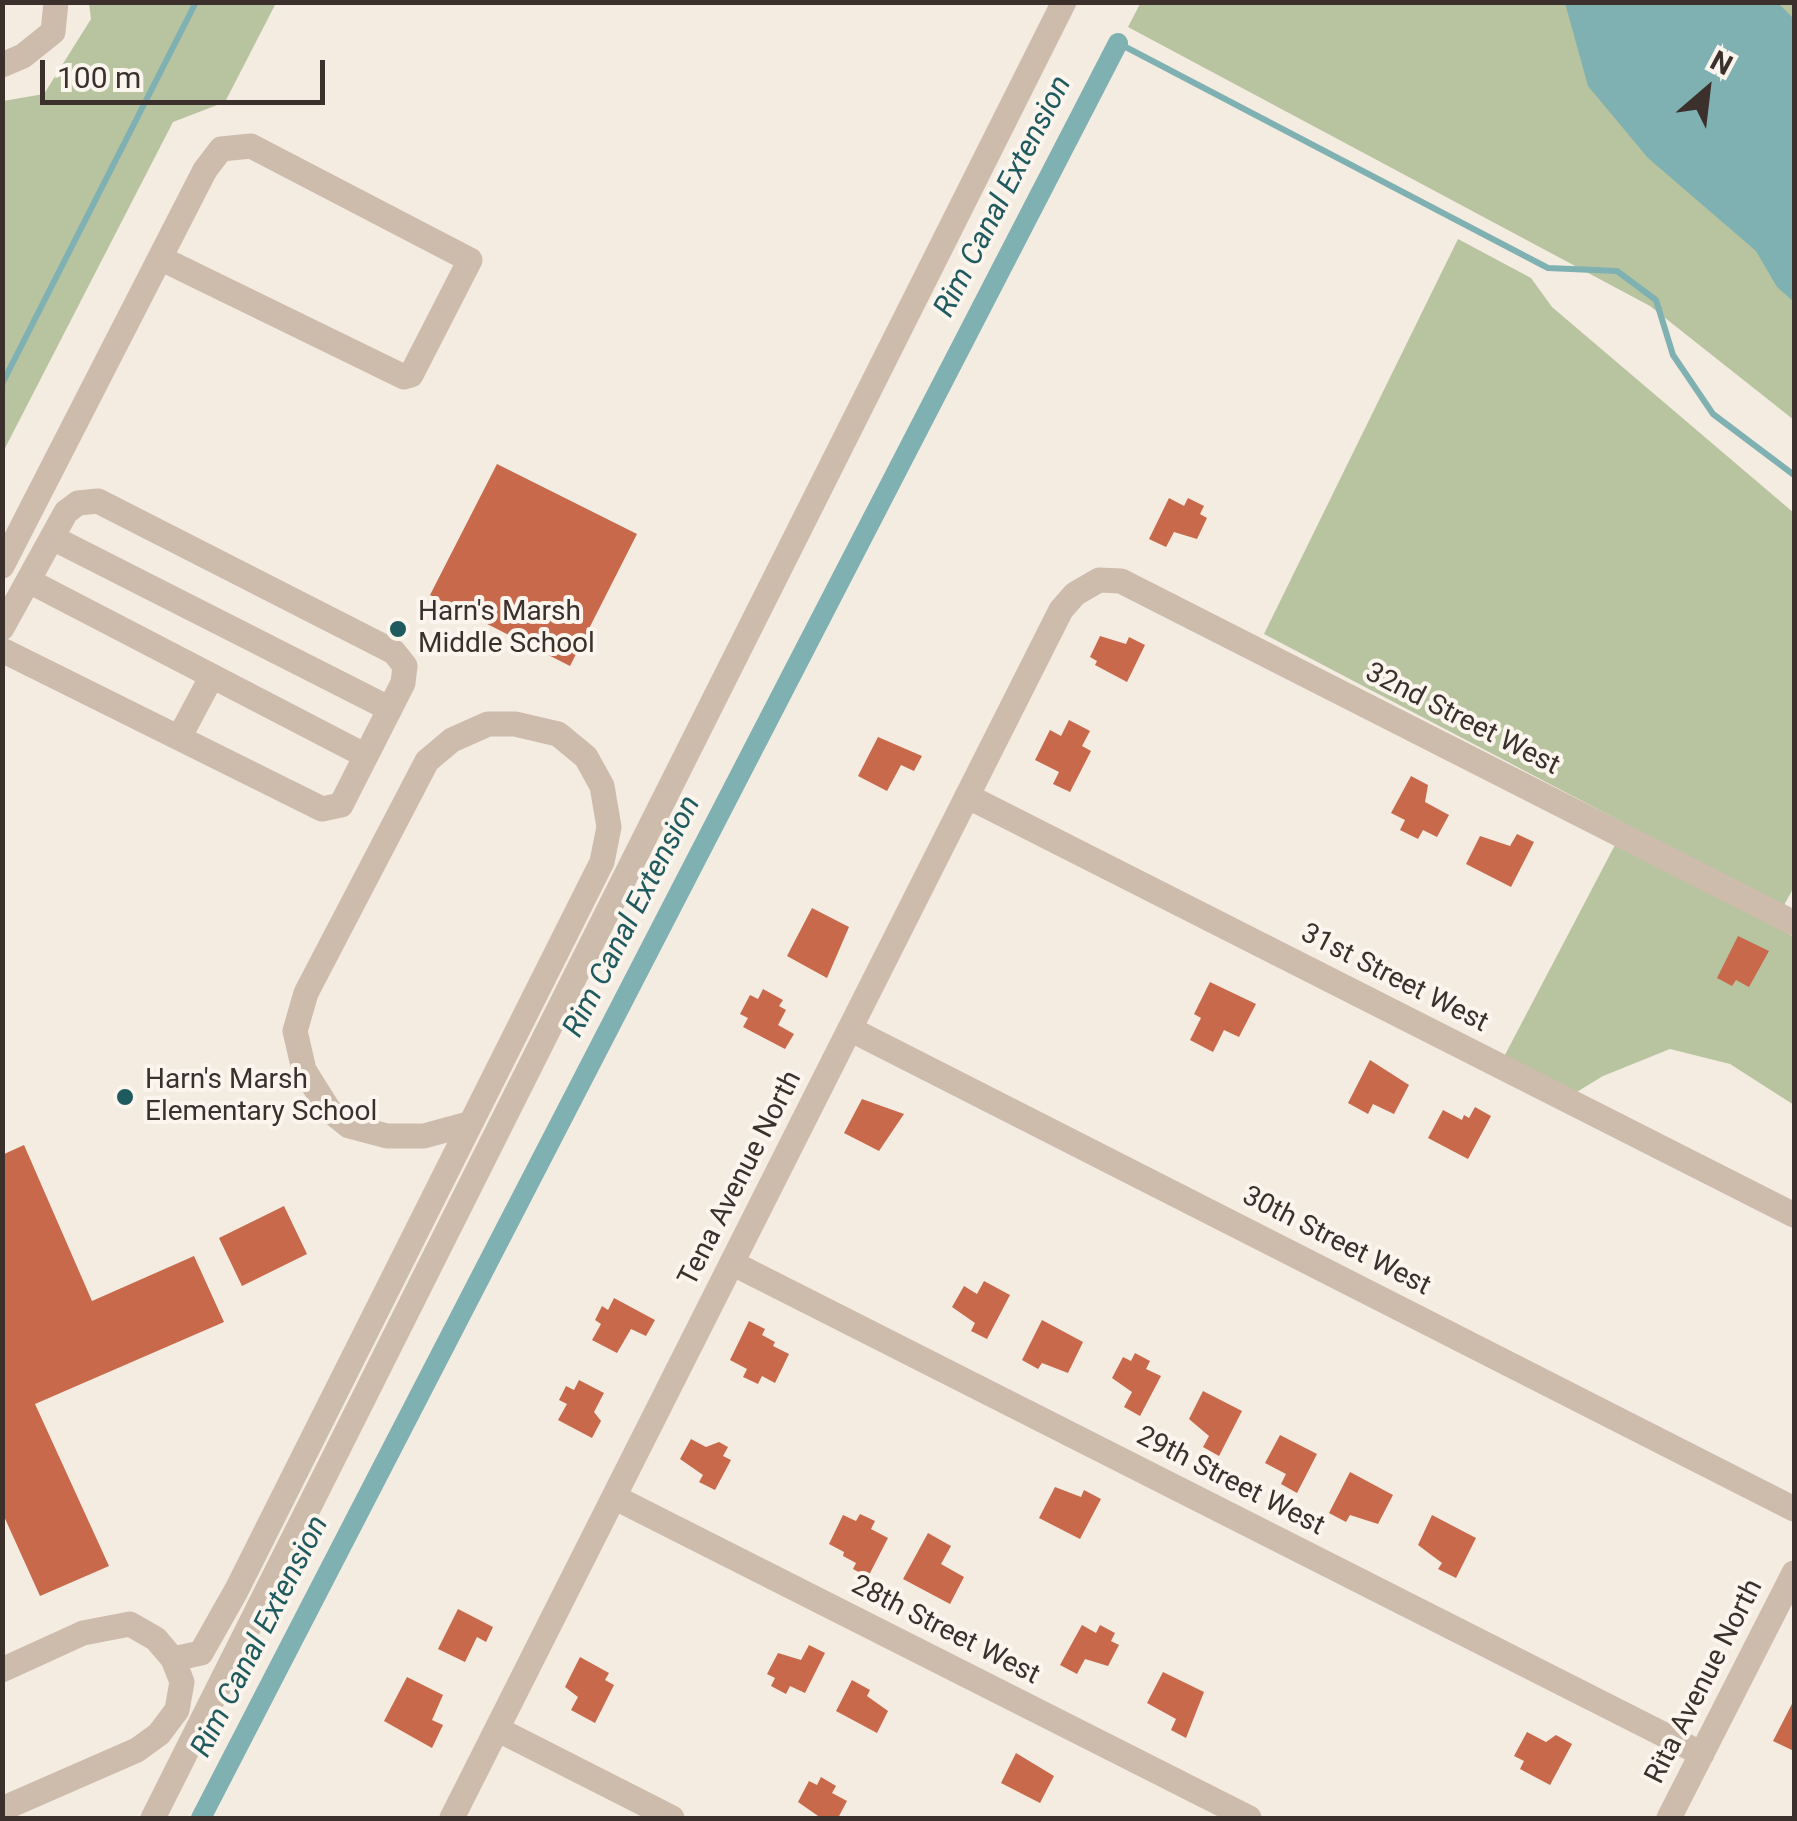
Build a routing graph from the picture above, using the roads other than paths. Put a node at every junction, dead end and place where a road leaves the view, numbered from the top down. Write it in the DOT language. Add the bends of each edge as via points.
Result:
graph roads {
  1 [pos="56,2"];
  2 [pos="1064,2"];
  3 [pos="2,66"];
  4 [pos="160,258"];
  5 [pos="52,538"];
  6 [pos="2,566"];
  7 [pos="1099,580"];
  8 [pos="28,581"];
  9 [pos="3,646"];
  10 [pos="212,676"];
  11 [pos="390,708"];
  12 [pos="179,738"];
  13 [pos="366,756"];
  14 [pos="967,796"];
  15 [pos="1794,923"];
  16 [pos="850,1029"];
  17 [pos="468,1124"];
  18 [pos="1794,1216"];
  19 [pos="732,1263"];
  20 [pos="614,1496"];
  21 [pos="1794,1508"];
  22 [pos="1794,1573"];
  23 [pos="173,1659"];
  24 [pos="2,1670"];
  25 [pos="497,1730"];
  26 [pos="1702,1754"];
  27 [pos="2,1809"];
  28 [pos="153,1818"];
  29 [pos="452,1818"];
  30 [pos="672,1818"];
  31 [pos="1249,1818"];
  32 [pos="1669,1818"];
  1 -- 3 [label="street" via="54,32"];
  2 -- 28 [label="street"];
  4 -- 4 [label="street" via="220,149 251,146 470,260 404,377"];
  4 -- 6 [label="street"];
  5 -- 8 [label="street"];
  5 -- 11 [label="street"];
  5 -- 11 [label="street" via="66,512 98,501 394,652 405,666 404,683"];
  7 -- 14 [label="street, Tena Avenue North" via="1062,610"];
  7 -- 15 [label="street, 32nd Street West" via="1121,581"];
  8 -- 9 [label="street"];
  8 -- 10 [label="street"];
  9 -- 12 [label="street"];
  10 -- 12 [label="street"];
  10 -- 13 [label="street"];
  11 -- 13 [label="street"];
  12 -- 13 [label="street" via="322,809 340,805"];
  14 -- 16 [label="street, Tena Avenue North"];
  14 -- 18 [label="street, 31st Street West"];
  16 -- 19 [label="street, Tena Avenue North"];
  16 -- 21 [label="street, 30th Street West"];
  17 -- 17 [label="street" via="602,862 609,828 602,786 586,757 558,734 515,724 488,724 452,740 427,762 306,993 295,1031 304,1070 349,1126 424,1136"];
  17 -- 23 [label="street" via="236,1591 200,1653"];
  19 -- 20 [label="street, Tena Avenue North"];
  19 -- 26 [label="street, 29th Street West"];
  20 -- 25 [label="street, Tena Avenue North"];
  20 -- 31 [label="street, 28th Street West"];
  22 -- 26 [label="street, Rita Avenue North"];
  23 -- 24 [label="street" via="130,1624 84,1633"];
  23 -- 27 [label="street" via="182,1682 177,1710 159,1734"];
  25 -- 29 [label="street, Tena Avenue North"];
  25 -- 30 [label="street"];
  26 -- 32 [label="street, Rita Avenue North"];
}
